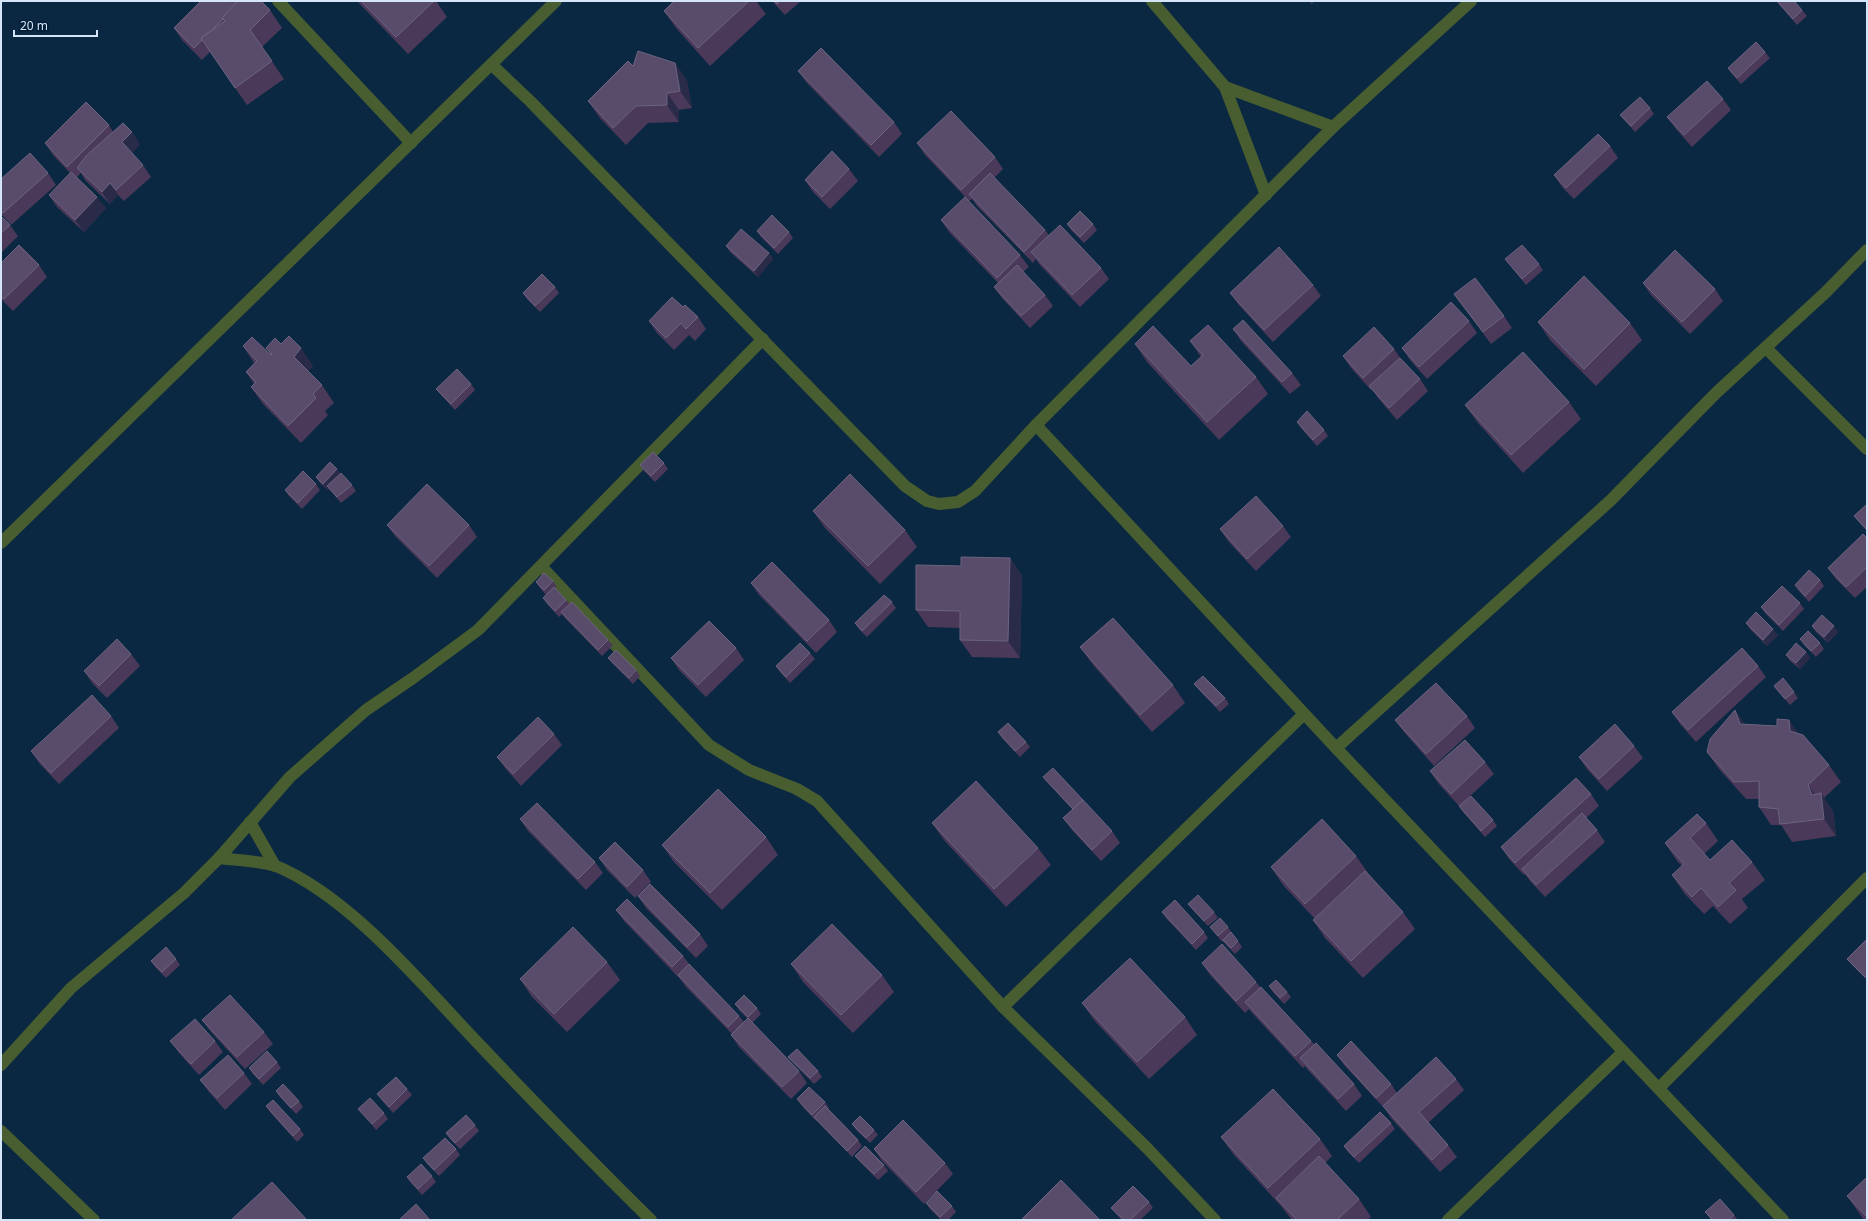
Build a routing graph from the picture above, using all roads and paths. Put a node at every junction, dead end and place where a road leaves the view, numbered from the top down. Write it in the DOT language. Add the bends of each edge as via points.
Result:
graph roads {
  1 [pos="278,1"];
  2 [pos="556,1"];
  3 [pos="1152,1"];
  4 [pos="1471,1"];
  5 [pos="492,65"];
  6 [pos="1225,87"];
  7 [pos="1333,127"];
  8 [pos="411,143"];
  9 [pos="1266,195"];
  10 [pos="1867,250"];
  11 [pos="763,339"];
  12 [pos="1766,348"];
  13 [pos="1036,424"];
  14 [pos="1867,449"];
  15 [pos="1,543"];
  16 [pos="541,566"];
  17 [pos="1304,714"];
  18 [pos="1336,748"];
  19 [pos="250,822"];
  20 [pos="219,858"];
  21 [pos="275,866"];
  22 [pos="1867,878"];
  23 [pos="1003,1007"];
  24 [pos="1623,1052"];
  25 [pos="1,1065"];
  26 [pos="1659,1088"];
  27 [pos="1,1131"];
  28 [pos="94,1220"];
  29 [pos="651,1220"];
  30 [pos="1215,1220"];
  31 [pos="1448,1220"];
  32 [pos="1783,1220"];
  1 -- 8 [label="street"];
  2 -- 5 [label="street"];
  3 -- 6 [label="street"];
  4 -- 7 [label="street"];
  5 -- 8 [label="street"];
  5 -- 11 [label="street" via="530,100"];
  6 -- 7 [label="street"];
  6 -- 9 [label="street"];
  7 -- 9 [label="street"];
  8 -- 15 [label="street"];
  9 -- 13 [label="street"];
  10 -- 12 [label="street"];
  11 -- 13 [label="street" via="905,486 927,501 939,504 958,502 975,491"];
  11 -- 16 [label="street"];
  12 -- 14 [label="street"];
  12 -- 18 [label="street" via="1716,394 1610,501"];
  13 -- 17 [label="street"];
  16 -- 19 [label="street" via="478,630 348,725 290,777"];
  16 -- 23 [label="street" via="709,745 749,770 797,789 818,801"];
  17 -- 18 [label="street"];
  17 -- 23 [label="street"];
  18 -- 24 [label="street"];
  19 -- 20 [label="street"];
  19 -- 21 [label="street"];
  20 -- 21 [label="street"];
  20 -- 25 [label="street" via="184,893 71,988"];
  21 -- 29 [label="street" via="315,888 348,913 393,954 549,1118"];
  22 -- 26 [label="street"];
  23 -- 30 [label="street" via="1147,1148"];
  24 -- 26 [label="street"];
  24 -- 31 [label="street"];
  26 -- 32 [label="street"];
  27 -- 28 [label="street"];
}
